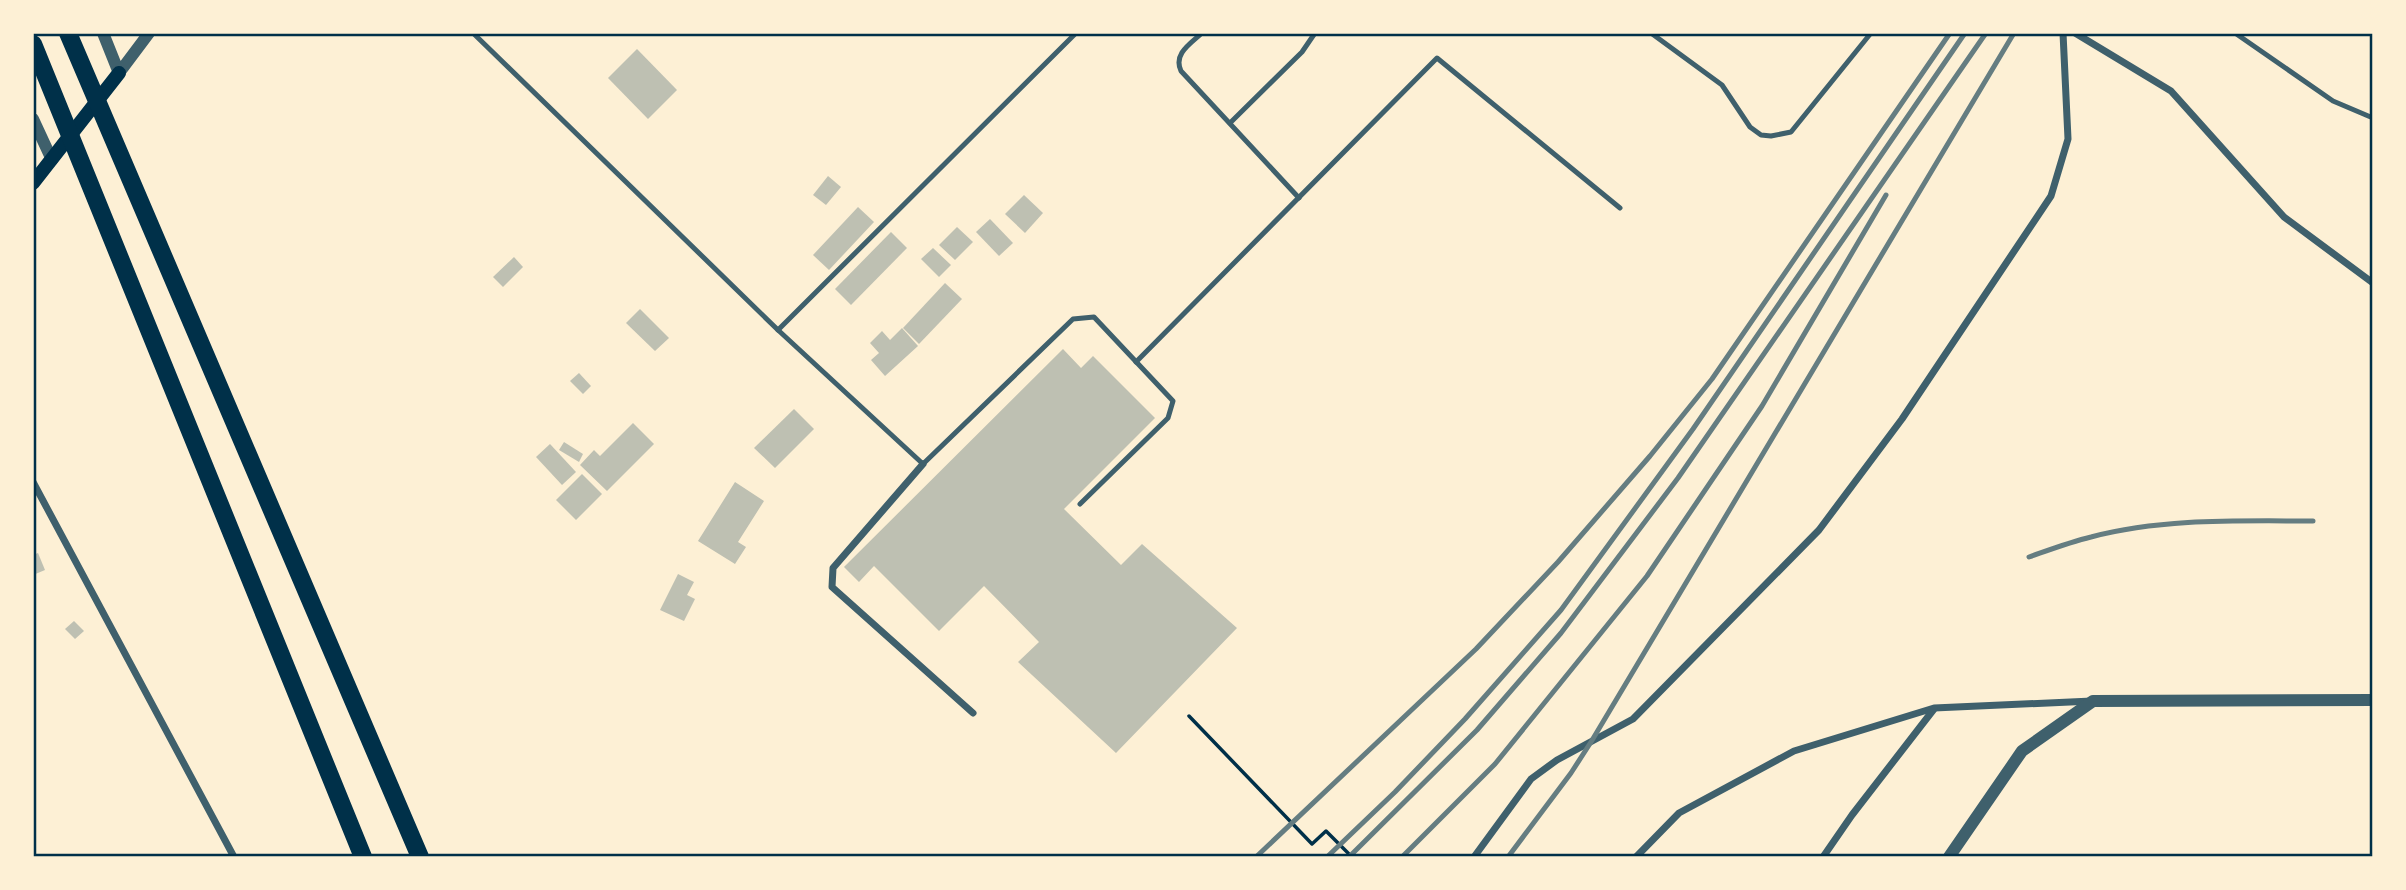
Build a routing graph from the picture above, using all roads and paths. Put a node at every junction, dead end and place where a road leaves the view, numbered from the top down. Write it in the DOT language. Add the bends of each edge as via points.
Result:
graph roads {
  1 [pos="68,33"];
  2 [pos="103,33"];
  3 [pos="149,33"];
  4 [pos="473,33"];
  5 [pos="1076,33"];
  6 [pos="1202,33"];
  7 [pos="1315,33"];
  8 [pos="1651,33"];
  9 [pos="1871,33"];
  10 [pos="2063,33"];
  11 [pos="2075,33"];
  12 [pos="2235,33"];
  13 [pos="33,44"];
  14 [pos="120,73"];
  15 [pos="2373,118"];
  16 [pos="33,119"];
  17 [pos="1230,123"];
  18 [pos="52,160"];
  19 [pos="33,183"];
  20 [pos="1299,198"];
  21 [pos="1620,208"];
  22 [pos="2373,283"];
  23 [pos="778,330"];
  24 [pos="1136,362"];
  25 [pos="923,464"];
  26 [pos="33,482"];
  27 [pos="1080,504"];
  28 [pos="2373,700"];
  29 [pos="2093,701"];
  30 [pos="1934,708"];
  31 [pos="973,713"];
  32 [pos="1189,716"];
  33 [pos="234,857"];
  34 [pos="363,857"];
  35 [pos="420,857"];
  36 [pos="1352,857"];
  37 [pos="1474,857"];
  38 [pos="1636,857"];
  39 [pos="1823,857"];
  40 [pos="1949,857"];
  1 -- 35 [label="highway"];
  2 -- 14 [label="street"];
  3 -- 14 [label="street"];
  4 -- 23 [label="lane"];
  5 -- 23 [label="lane"];
  6 -- 17 [label="lane" via="1182,52 1178,64"];
  7 -- 17 [label="lane" via="1302,52"];
  8 -- 9 [label="lane" via="1722,85 1750,127 1772,136 1791,132"];
  10 -- 37 [label="street" via="2068,139 2050,196 1902,418 1819,530 1633,719 1531,779"];
  11 -- 22 [label="street" via="2171,91 2284,217"];
  12 -- 15 [label="lane" via="2333,101"];
  13 -- 34 [label="highway"];
  14 -- 18 [label="main road"];
  16 -- 18 [label="street"];
  17 -- 20 [label="lane"];
  18 -- 19 [label="main road"];
  20 -- 21 [label="lane" via="1437,58"];
  20 -- 24 [label="lane"];
  23 -- 25 [label="lane"];
  24 -- 25 [label="lane" via="1094,317 1073,319"];
  24 -- 27 [label="lane" via="1174,401 1168,418"];
  25 -- 31 [label="street" via="833,568 832,587"];
  26 -- 33 [label="street"];
  28 -- 29 [label="street"];
  29 -- 30 [label="street"];
  29 -- 40 [label="street" via="2022,751"];
  30 -- 38 [label="street" via="1794,751 1679,813"];
  30 -- 39 [label="street"];
  32 -- 36 [label="path" via="1312,844 1326,831"];
}
